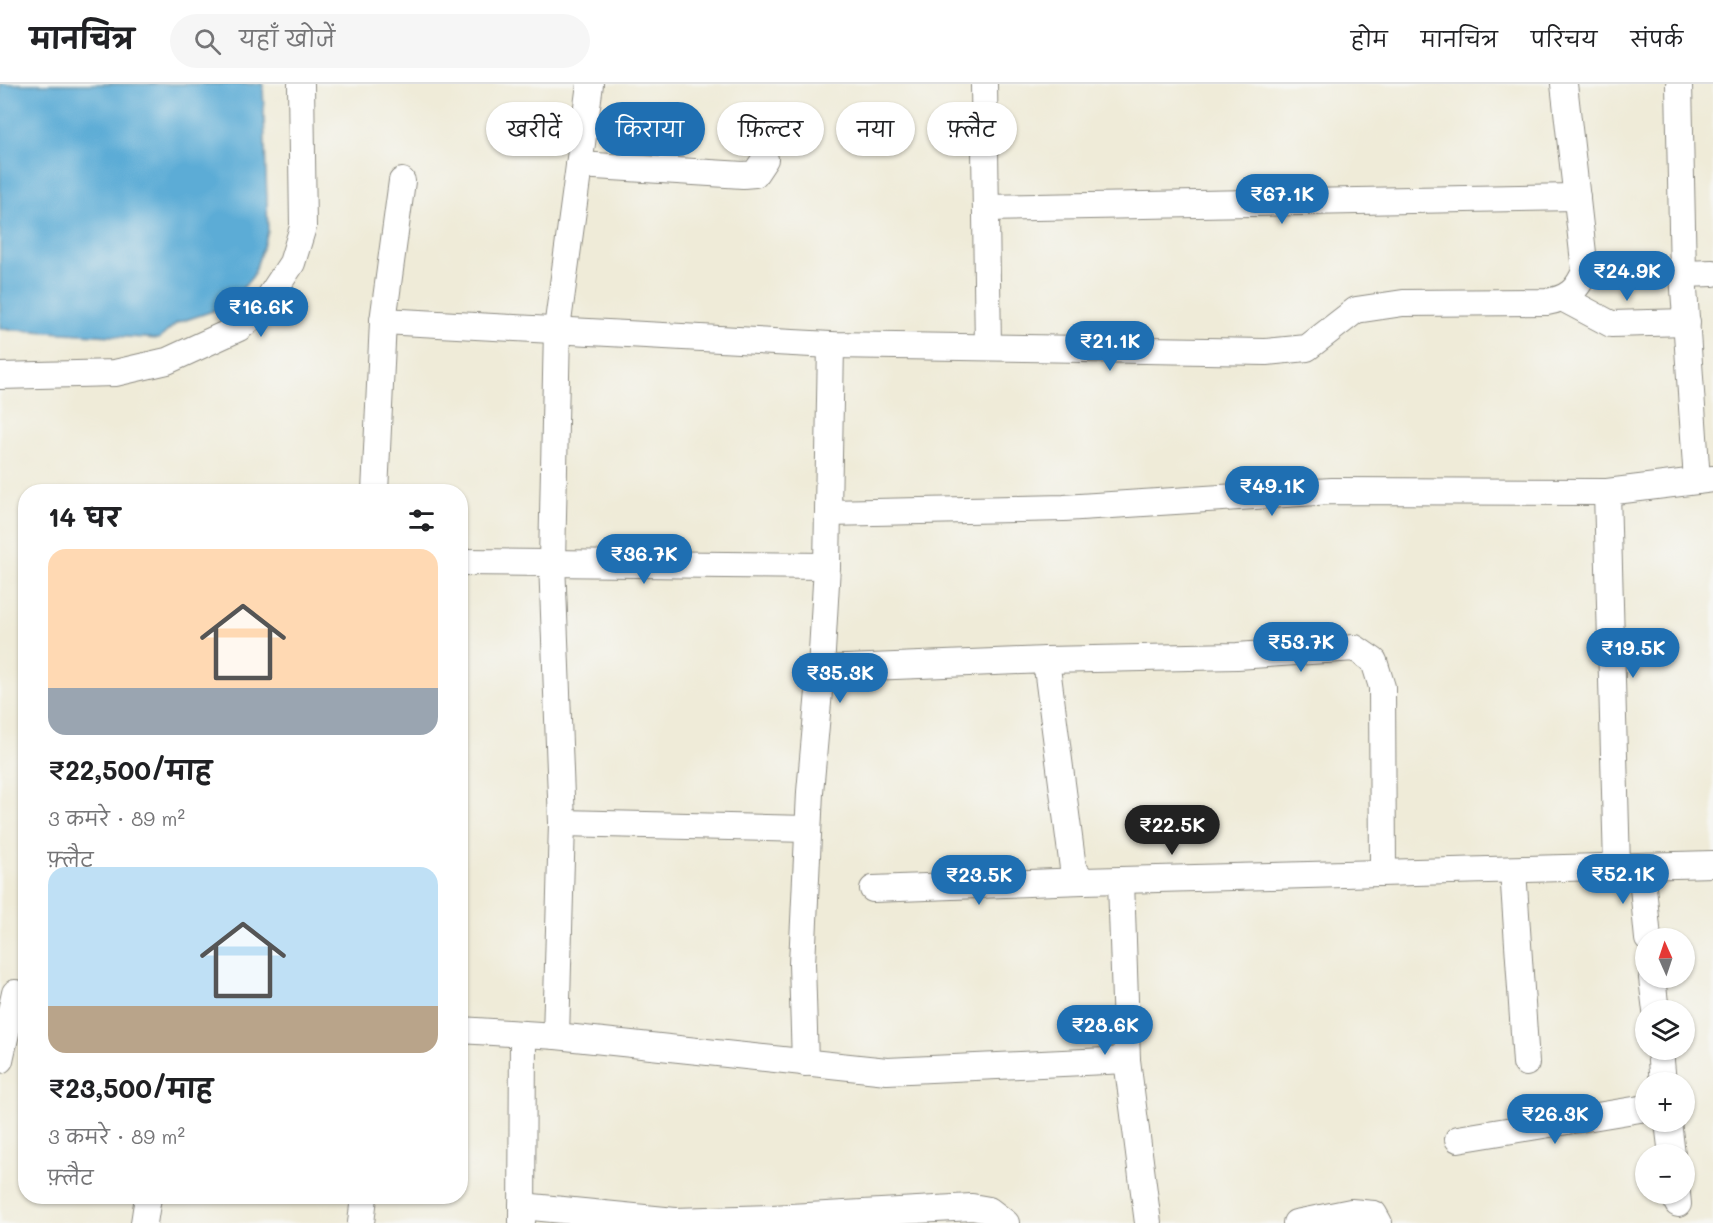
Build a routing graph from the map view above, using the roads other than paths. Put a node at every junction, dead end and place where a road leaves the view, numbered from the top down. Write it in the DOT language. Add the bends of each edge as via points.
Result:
graph roads {
  1 [pos="301,84"];
  2 [pos="590,84"];
  3 [pos="984,84"];
  4 [pos="1564,84"];
  5 [pos="1679,84"];
  6 [pos="765,159"];
  7 [pos="579,165"];
  8 [pos="402,181"];
  9 [pos="1577,197"];
  10 [pos="986,208"];
  11 [pos="1713,273"];
  12 [pos="1683,274"];
  13 [pos="1564,299"];
  14 [pos="383,321"];
  15 [pos="1687,322"];
  16 [pos="558,329"];
  17 [pos="831,345"];
  18 [pos="988,347"];
  19 [pos="0,376"];
  20 [pos="1705,480"];
  21 [pos="375,484"];
  22 [pos="1607,492"];
  23 [pos="828,513"];
  24 [pos="468,562"];
  25 [pos="552,562"];
  26 [pos="827,566"];
  27 [pos="1046,660"];
  28 [pos="822,669"];
  29 [pos="562,823"];
  30 [pos="808,829"];
  31 [pos="1713,864"];
  32 [pos="1629,867"];
  33 [pos="1513,870"];
  34 [pos="1383,872"];
  35 [pos="1083,880"];
  36 [pos="1121,881"];
  37 [pos="873,889"];
  38 [pos="1645,928"];
  39 [pos="14,993"];
  40 [pos="468,1031"];
  41 [pos="523,1034"];
  42 [pos="556,1036"];
  43 [pos="0,1060"];
  44 [pos="1127,1060"];
  45 [pos="805,1063"];
  46 [pos="1526,1063"];
  47 [pos="1635,1110"];
  48 [pos="1458,1139"];
  49 [pos="147,1204"];
  50 [pos="363,1204"];
  51 [pos="522,1214"];
  52 [pos="772,1221"];
  53 [pos="144,1223"];
  54 [pos="361,1223"];
  55 [pos="1006,1223"];
  56 [pos="1148,1223"];
  57 [pos="1296,1223"];
  58 [pos="1379,1223"];
  1 -- 19 [label="street" via="303,226 292,263 261,310 239,328 167,361 115,373"];
  2 -- 7 [label="street"];
  3 -- 10 [label="street"];
  4 -- 9 [label="street"];
  5 -- 12 [label="street"];
  6 -- 7 [label="street" via="755,174 743,175"];
  7 -- 16 [label="street"];
  8 -- 14 [label="street"];
  9 -- 10 [label="street"];
  9 -- 13 [label="street" via="1585,271 1579,288"];
  10 -- 18 [label="street"];
  11 -- 12 [label="street"];
  12 -- 15 [label="street"];
  13 -- 15 [label="street" via="1611,324"];
  13 -- 18 [label="street" via="1403,303 1356,310 1306,348 1266,352"];
  14 -- 16 [label="street"];
  14 -- 21 [label="street"];
  15 -- 20 [label="street"];
  16 -- 17 [label="street"];
  16 -- 25 [label="street"];
  17 -- 18 [label="street"];
  17 -- 23 [label="street"];
  20 -- 22 [label="street"];
  22 -- 23 [label="street" via="1332,491 1064,508"];
  22 -- 32 [label="street"];
  23 -- 26 [label="street"];
  24 -- 25 [label="street"];
  25 -- 26 [label="street"];
  25 -- 29 [label="street"];
  26 -- 28 [label="street"];
  27 -- 28 [label="street"];
  27 -- 34 [label="street" via="1237,657 1355,648 1374,660 1382,687"];
  27 -- 35 [label="street" via="1073,868"];
  28 -- 30 [label="street"];
  29 -- 30 [label="street"];
  29 -- 42 [label="street"];
  30 -- 45 [label="street" via="802,964"];
  31 -- 32 [label="street"];
  32 -- 33 [label="street"];
  32 -- 38 [label="street"];
  33 -- 34 [label="street"];
  33 -- 46 [label="street"];
  34 -- 36 [label="street"];
  35 -- 36 [label="street"];
  35 -- 37 [label="street"];
  36 -- 44 [label="street"];
  39 -- 43 [label="street"];
  40 -- 41 [label="street"];
  41 -- 42 [label="street"];
  41 -- 51 [label="street"];
  42 -- 45 [label="street"];
  44 -- 45 [label="street" via="887,1071"];
  44 -- 56 [label="street"];
  47 -- 48 [label="street"];
  49 -- 53 [label="street"];
  50 -- 54 [label="street"];
  51 -- 52 [label="street"];
  52 -- 55 [label="street" via="972,1207 990,1210"];
  57 -- 58 [label="street" via="1351,1212 1374,1214"];
}
